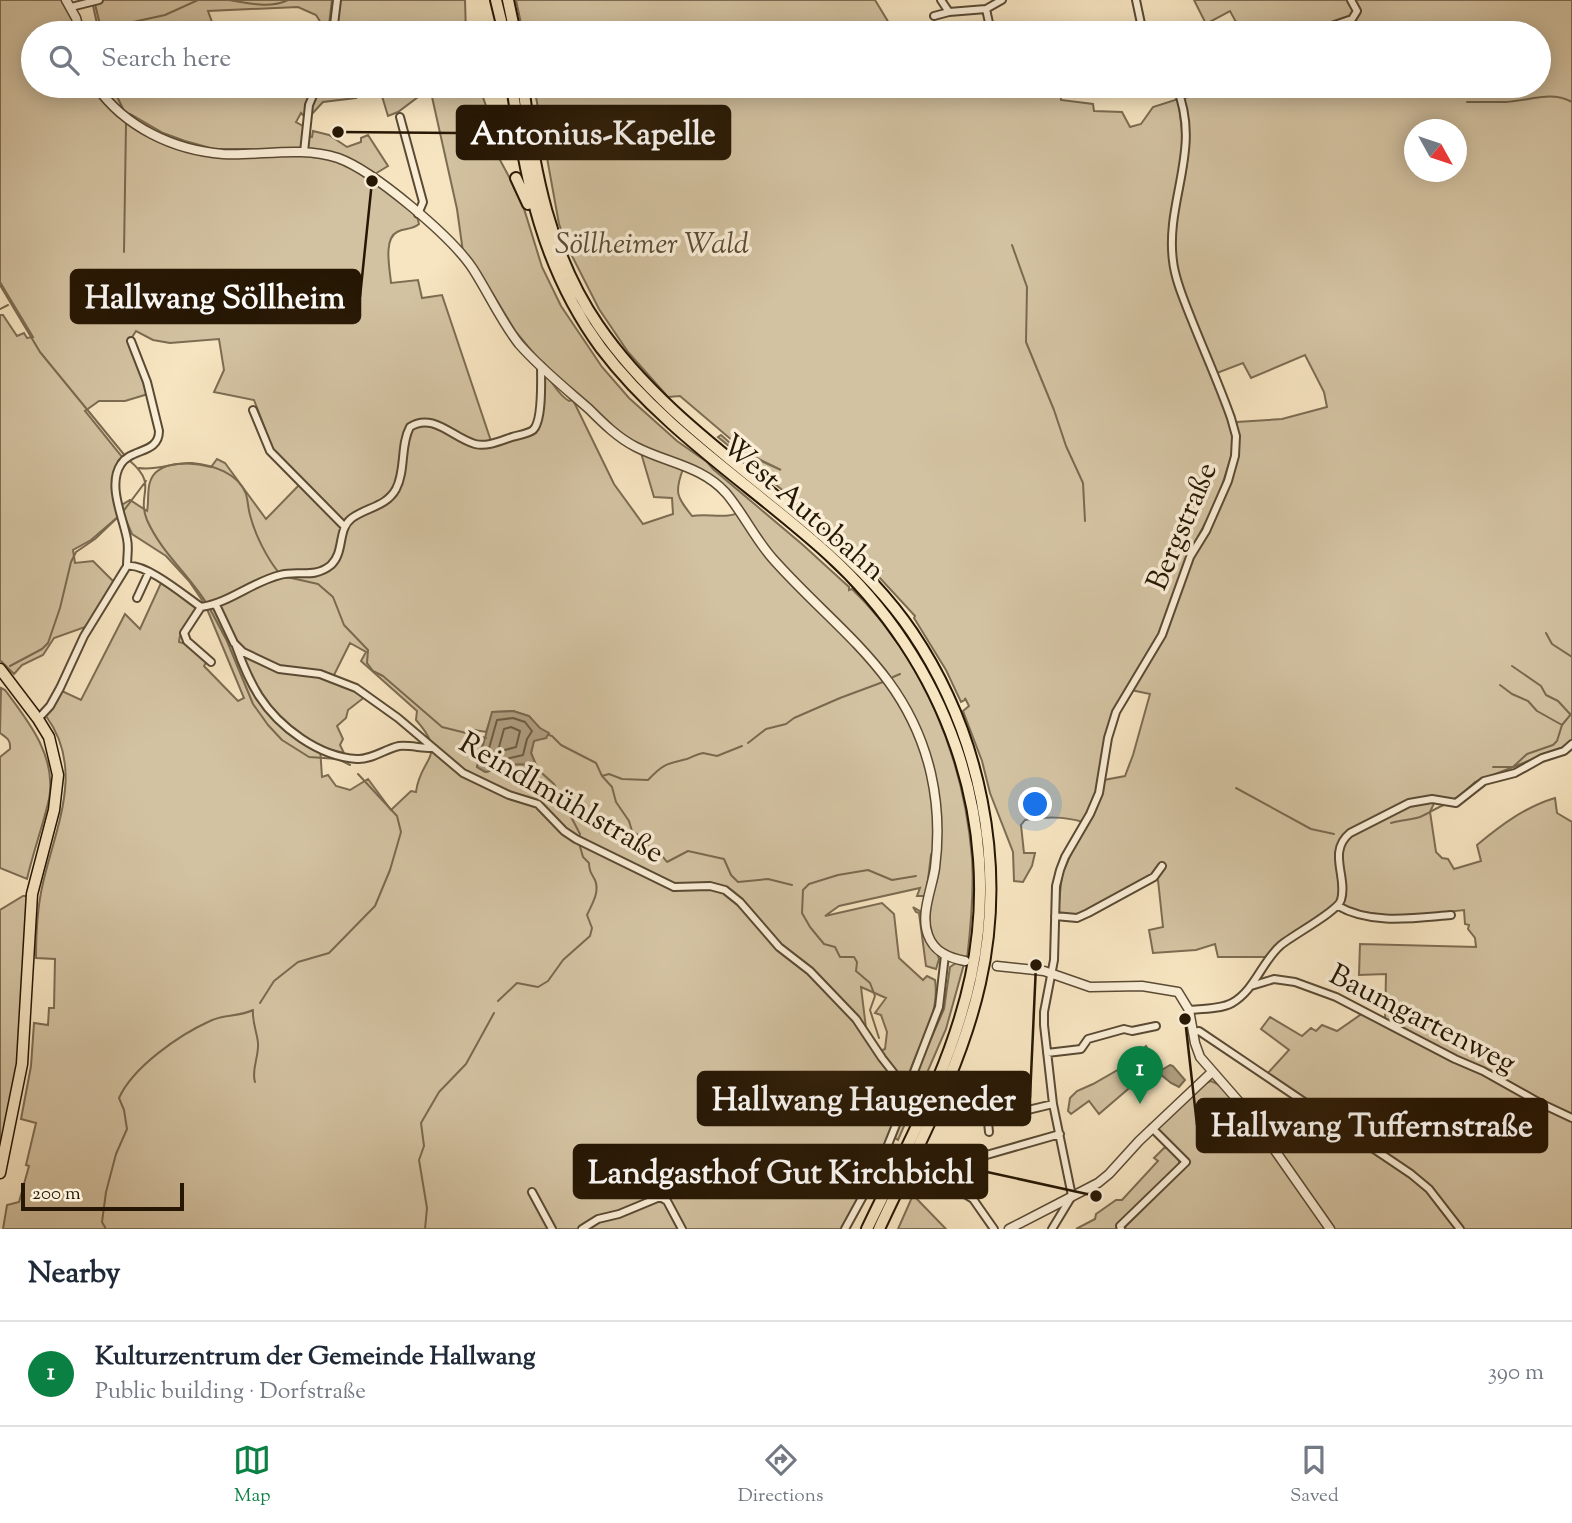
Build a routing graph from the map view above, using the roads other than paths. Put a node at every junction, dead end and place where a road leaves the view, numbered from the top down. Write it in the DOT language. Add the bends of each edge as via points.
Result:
graph roads {
  1 [pos="99,0"];
  2 [pos="337,0"];
  3 [pos="496,0"];
  4 [pos="508,0"];
  5 [pos="941,0"];
  6 [pos="1002,0"];
  7 [pos="1136,0"];
  8 [pos="1351,0"];
  9 [pos="68,3"];
  10 [pos="986,9"];
  11 [pos="949,12"];
  12 [pos="934,16"];
  13 [pos="75,21"];
  14 [pos="334,21"];
  15 [pos="501,21"];
  16 [pos="512,21"];
  17 [pos="988,21"];
  18 [pos="1140,21"];
  19 [pos="1346,21"];
  20 [pos="105,98"];
  21 [pos="312,98"];
  22 [pos="514,98"];
  23 [pos="525,98"];
  24 [pos="1179,98"];
  25 [pos="400,117"];
  26 [pos="304,152"];
  27 [pos="516,178"];
  28 [pos="418,214"];
  29 [pos="536,216"];
  30 [pos="131,341"];
  31 [pos="541,366"];
  32 [pos="253,410"];
  33 [pos="345,527"];
  34 [pos="127,566"];
  35 [pos="149,572"];
  36 [pos="137,598"];
  37 [pos="209,606"];
  38 [pos="234,643"];
  39 [pos="211,662"];
  40 [pos="2,674"];
  41 [pos="38,719"];
  42 [pos="1572,747"];
  43 [pos="433,748"];
  44 [pos="1162,866"];
  45 [pos="1338,906"];
  46 [pos="1451,915"];
  47 [pos="1055,916"];
  48 [pos="945,955"];
  49 [pos="965,961"];
  50 [pos="997,966"];
  51 [pos="1051,973"];
  52 [pos="1250,987"];
  53 [pos="1189,1010"];
  54 [pos="1156,1026"];
  55 [pos="1193,1032"];
  56 [pos="1047,1053"];
  57 [pos="1212,1072"];
  58 [pos="907,1090"];
  59 [pos="1053,1104"];
  60 [pos="1572,1118"];
  61 [pos="1152,1128"];
  62 [pos="989,1132"];
  63 [pos="1060,1134"];
  64 [pos="932,1166"];
  65 [pos="0,1173"];
  66 [pos="532,1192"];
  67 [pos="979,1192"];
  68 [pos="1072,1196"];
  69 [pos="552,1229"];
  70 [pos="583,1229"];
  71 [pos="682,1229"];
  72 [pos="845,1229"];
  73 [pos="867,1229"];
  74 [pos="879,1229"];
  75 [pos="994,1229"];
  76 [pos="1009,1229"];
  77 [pos="1052,1229"];
  78 [pos="1121,1229"];
  79 [pos="1330,1229"];
  80 [pos="1460,1229"];
  1 -- 9 [label="street"];
  2 -- 14 [label="street"];
  3 -- 15 [label="highway"];
  4 -- 16 [label="highway"];
  5 -- 11 [label="street"];
  6 -- 10 [label="street"];
  7 -- 18 [label="street"];
  8 -- 19 [label="street" via="1357,11"];
  9 -- 13 [label="street"];
  10 -- 11 [label="street"];
  10 -- 17 [label="street"];
  11 -- 12 [label="street"];
  20 -- 26 [label="street" via="132,123 181,145 223,154"];
  21 -- 26 [label="street"];
  22 -- 29 [label="highway, West Autobahn"];
  23 -- 74 [label="highway, West Autobahn" via="546,213 563,261 597,324 662,400 820,533 883,595 926,656 968,747 982,804 989,863 989,919 982,972 956,1062"];
  24 -- 47 [label="street, Bergstraße" via="1185,158 1172,228 1173,264 1231,418 1235,456 1215,512 1189,557 1162,635 1116,712 1099,793 1060,870"];
  25 -- 28 [label="street" via="423,202"];
  26 -- 28 [label="street" via="356,166"];
  27 -- 29 [label="highway"];
  28 -- 31 [label="street" via="465,259 515,339"];
  29 -- 73 [label="highway, West Autobahn" via="566,291 611,361 669,421 866,591 918,662 960,755 979,875 971,977 946,1059"];
  30 -- 34 [label="street" via="147,382 159,434 154,445 127,457 117,473 116,491 129,549"];
  31 -- 33 [label="street" via="541,396 533,430 485,445 430,423 414,424 408,429 394,492 383,503 354,516"];
  31 -- 48 [label="street" via="626,441 696,470 720,486 773,559 860,645 893,685 920,736 932,775 937,844 926,928 933,945"];
  32 -- 33 [label="street" via="270,451"];
  33 -- 37 [label="street" via="331,564 311,575 280,575"];
  34 -- 35 [label="street"];
  34 -- 41 [label="street" via="84,636 50,706"];
  35 -- 36 [label="street"];
  35 -- 37 [label="street"];
  37 -- 38 [label="street"];
  37 -- 39 [label="street" via="184,633"];
  38 -- 43 [label="street, Reindlmühlstraße" via="249,656 279,669 330,676 356,688"];
  38 -- 43 [label="street" via="265,704 314,747 356,759 400,746"];
  40 -- 41 [label="main road"];
  41 -- 65 [label="main road" via="53,750 58,789 32,894 22,1064"];
  42 -- 45 [label="street" via="1515,773 1484,781 1456,803 1432,799 1409,803 1350,833 1339,850 1342,891"];
  43 -- 58 [label="street, Reindlmühlstraße" via="463,774 538,804 564,831 674,887 725,890 850,1012"];
  44 -- 47 [label="street" via="1154,877 1088,914"];
  45 -- 46 [label="street" via="1358,915 1389,918"];
  45 -- 52 [label="street" via="1280,946"];
  47 -- 51 [label="street, Bergstraße"];
  48 -- 49 [label="street"];
  48 -- 58 [label="street" via="939,1007"];
  50 -- 51 [label="street"];
  51 -- 53 [label="street" via="1090,987 1175,990"];
  51 -- 56 [label="street, Bergstraße" via="1044,1012"];
  52 -- 53 [label="street" via="1230,1004"];
  52 -- 60 [label="street, Baumgartenweg" via="1274,979 1336,996"];
  53 -- 55 [label="street"];
  54 -- 56 [label="street" via="1124,1029 1088,1039 1081,1049"];
  55 -- 57 [label="street" via="1197,1049"];
  55 -- 80 [label="street" via="1199,1031 1411,1174"];
  56 -- 59 [label="street, Bergstraße"];
  57 -- 61 [label="street"];
  57 -- 79 [label="street" via="1248,1112"];
  58 -- 72 [label="street" via="879,1167"];
  59 -- 62 [label="street" via="991,1119"];
  59 -- 63 [label="street, Bergstraße"];
  61 -- 68 [label="street" via="1109,1174"];
  61 -- 78 [label="street" via="1186,1162"];
  63 -- 67 [label="street" via="976,1158"];
  63 -- 68 [label="street, Bergstraße"];
  64 -- 75 [label="street" via="943,1171 950,1185 973,1199"];
  66 -- 69 [label="street"];
  68 -- 76 [label="street"];
  68 -- 77 [label="street"];
  70 -- 71 [label="street" via="660,1197 667,1201"];
}
